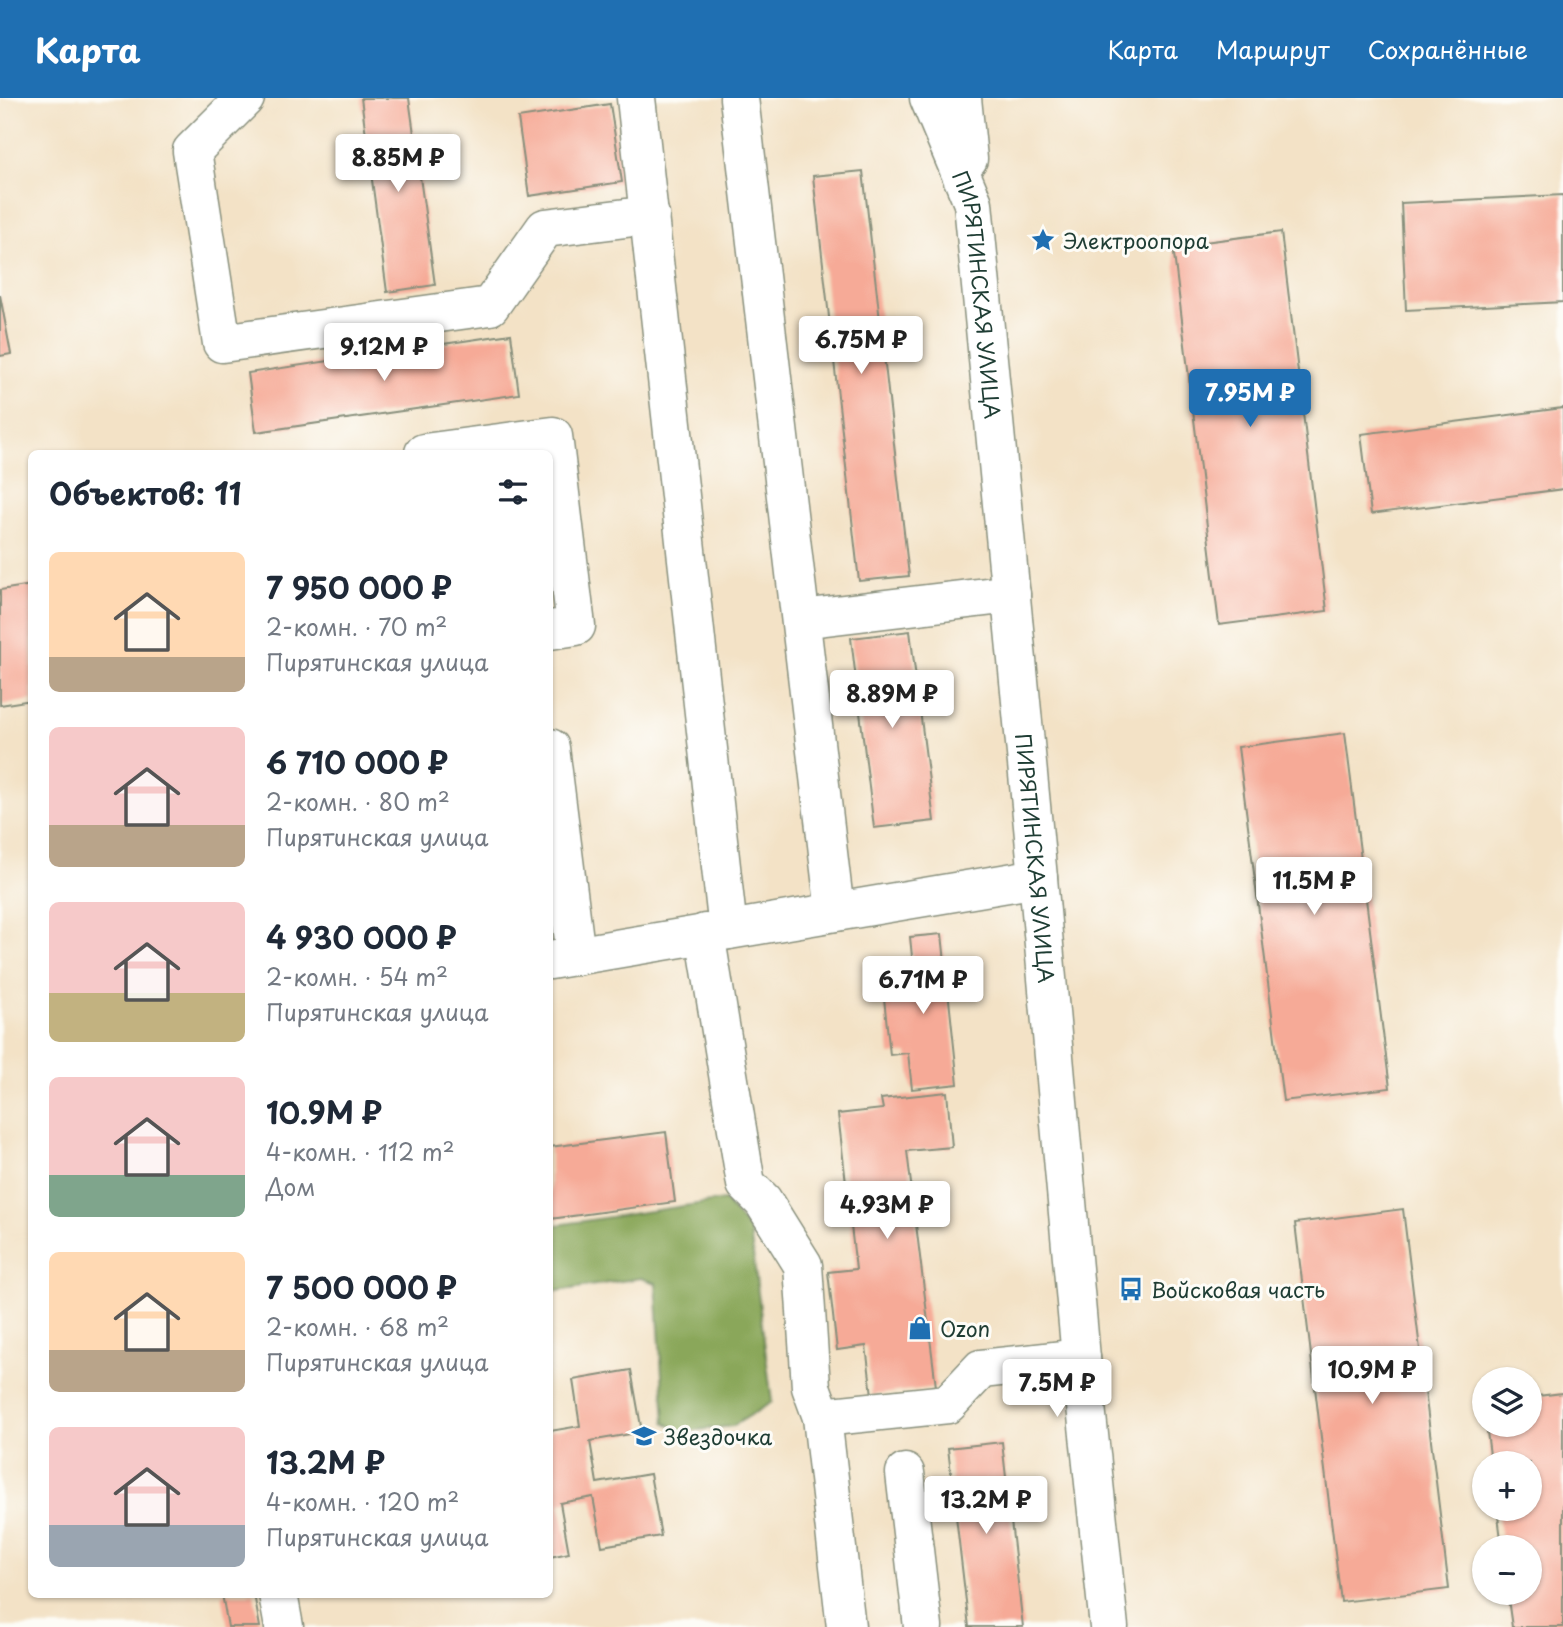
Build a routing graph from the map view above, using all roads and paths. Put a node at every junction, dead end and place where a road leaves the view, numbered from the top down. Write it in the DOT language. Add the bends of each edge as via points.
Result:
graph roads {
  1 [pos="245,98"];
  2 [pos="636,98"];
  3 [pos="739,98"];
  4 [pos="929,98"];
  5 [pos="962,98"];
  6 [pos="973,203"];
  7 [pos="650,215"];
  8 [pos="447,450"];
  9 [pos="1011,594"];
  10 [pos="800,619"];
  11 [pos="553,630"];
  12 [pos="553,808"];
  13 [pos="1038,878"];
  14 [pos="835,912"];
  15 [pos="717,932"];
  16 [pos="563,958"];
  17 [pos="1081,1357"];
  18 [pos="821,1417"];
  19 [pos="905,1473"];
  20 [pos="279,1598"];
  21 [pos="284,1627"];
  22 [pos="846,1627"];
  23 [pos="923,1627"];
  24 [pos="1109,1627"];
  1 -- 7 [label="street" via="192,151 222,343 490,306 545,228"];
  2 -- 7 [label="street"];
  3 -- 10 [label="street"];
  4 -- 6 [label="street, ПИРЯТИНСКАЯ УЛИЦА"];
  5 -- 6 [label="street"];
  6 -- 9 [label="street, ПИРЯТИНСКАЯ УЛИЦА"];
  7 -- 15 [label="street"];
  8 -- 11 [label="street" via="553,436 576,626"];
  9 -- 10 [label="street"];
  9 -- 13 [label="street, ПИРЯТИНСКАЯ УЛИЦА"];
  10 -- 14 [label="street"];
  12 -- 16 [label="street"];
  13 -- 14 [label="street"];
  13 -- 17 [label="street, ПИРЯТИНСКАЯ УЛИЦА"];
  14 -- 15 [label="street"];
  15 -- 16 [label="street"];
  15 -- 18 [label="street" via="746,1184 763,1201 803,1265 811,1387"];
  17 -- 18 [label="street" via="981,1369 948,1404"];
  17 -- 24 [label="street, ПИРЯТИНСКАЯ УЛИЦА"];
  18 -- 22 [label="street"];
  19 -- 23 [label="street"];
  20 -- 21 [label="street"];
}
